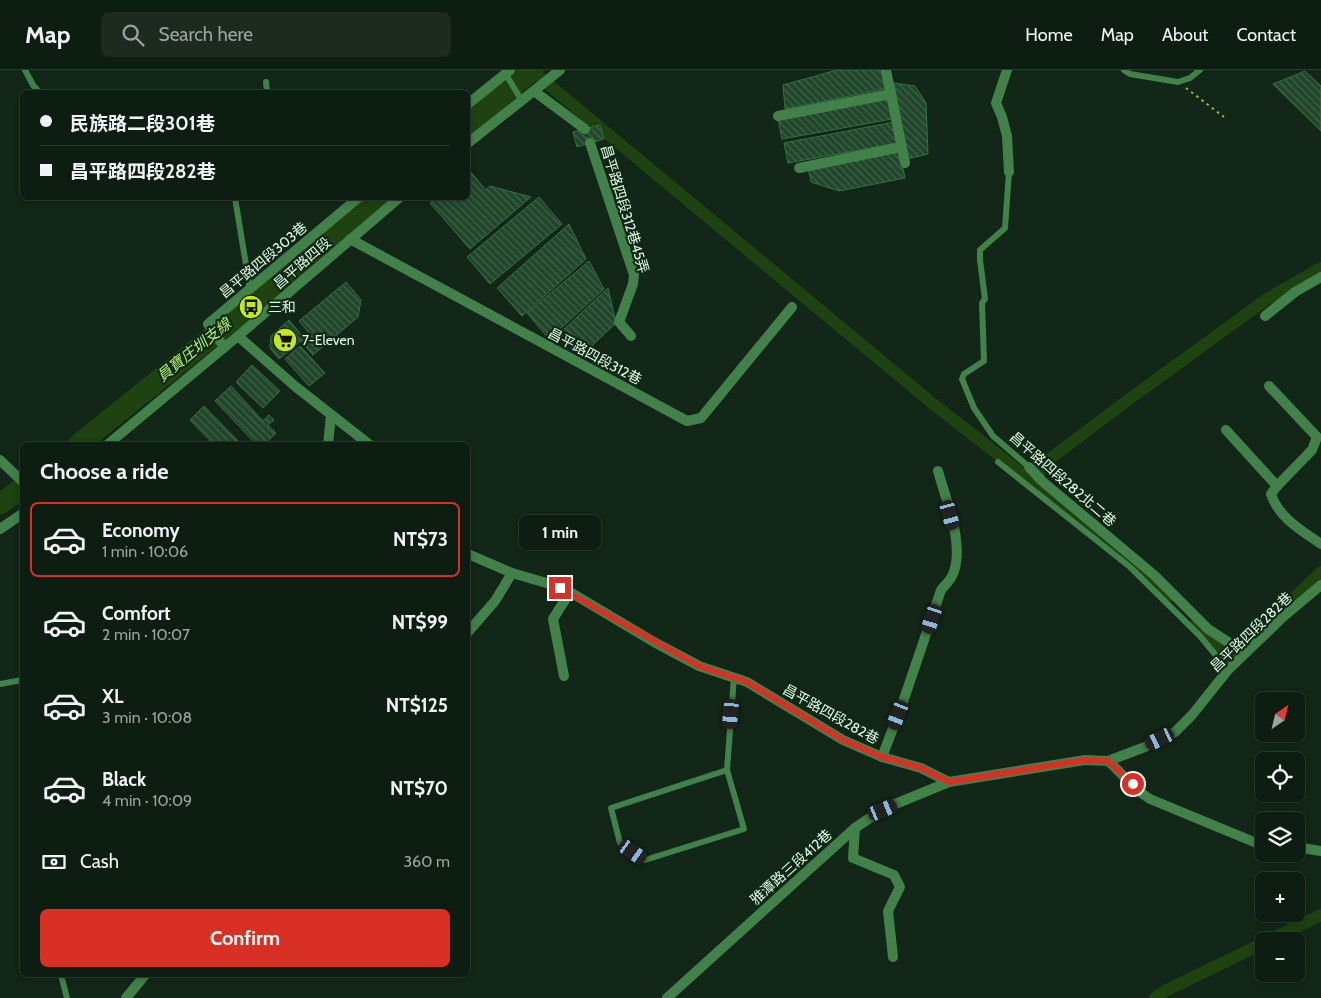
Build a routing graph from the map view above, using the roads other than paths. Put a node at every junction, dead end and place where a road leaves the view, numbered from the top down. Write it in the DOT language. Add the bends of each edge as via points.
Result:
graph roads {
  1 [pos="25,70"];
  2 [pos="560,70"];
  3 [pos="886,70"];
  4 [pos="1007,70"];
  5 [pos="1124,70"];
  6 [pos="1200,70"];
  7 [pos="506,71"];
  8 [pos="266,82"];
  9 [pos="37,90"];
  10 [pos="267,90"];
  11 [pos="534,91"];
  12 [pos="891,94"];
  13 [pos="519,97"];
  14 [pos="470,102"];
  15 [pos="778,116"];
  16 [pos="585,129"];
  17 [pos="470,141"];
  18 [pos="590,143"];
  19 [pos="902,147"];
  20 [pos="906,163"];
  21 [pos="799,168"];
  22 [pos="1008,172"];
  23 [pos="235,200"];
  24 [pos="356,200"];
  25 [pos="397,200"];
  26 [pos="350,239"];
  27 [pos="1321,278"];
  28 [pos="250,289"];
  29 [pos="792,308"];
  30 [pos="1265,316"];
  31 [pos="238,336"];
  32 [pos="631,336"];
  33 [pos="224,347"];
  34 [pos="1269,386"];
  35 [pos="331,415"];
  36 [pos="1226,430"];
  37 [pos="115,441"];
  38 [pos="328,442"];
  39 [pos="366,442"];
  40 [pos="0,460"];
  41 [pos="998,462"];
  42 [pos="1029,467"];
  43 [pos="938,471"];
  44 [pos="20,479"];
  45 [pos="1277,486"];
  46 [pos="20,515"];
  47 [pos="0,529"];
  48 [pos="1321,544"];
  49 [pos="1129,553"];
  50 [pos="470,555"];
  51 [pos="1130,567"];
  52 [pos="512,573"];
  53 [pos="1321,585"];
  54 [pos="570,592"];
  55 [pos="470,630"];
  56 [pos="1240,651"];
  57 [pos="1228,670"];
  58 [pos="564,676"];
  59 [pos="734,677"];
  60 [pos="20,680"];
  61 [pos="0,684"];
  62 [pos="882,757"];
  63 [pos="1108,761"];
  64 [pos="727,770"];
  65 [pos="949,782"];
  66 [pos="855,828"];
  67 [pos="1255,842"];
  68 [pos="1305,848"];
  69 [pos="1321,851"];
  70 [pos="893,957"];
  71 [pos="61,977"];
  72 [pos="143,977"];
  73 [pos="66,998"];
  74 [pos="126,998"];
  75 [pos="667,998"];
  1 -- 9 [label="lane"];
  2 -- 11 [label="street"];
  3 -- 12 [label="street"];
  4 -- 22 [label="street" via="996,103 1007,136"];
  5 -- 6 [label="lane" via="1130,74 1178,82"];
  7 -- 13 [label="lane"];
  7 -- 14 [label="street"];
  8 -- 10 [label="lane"];
  11 -- 13 [label="street"];
  11 -- 16 [label="street"];
  12 -- 15 [label="street"];
  12 -- 19 [label="street"];
  13 -- 17 [label="street"];
  18 -- 32 [label="street, 昌平路四段312巷45弄" via="634,275 618,322"];
  19 -- 20 [label="street"];
  19 -- 21 [label="street"];
  22 -- 42 [label="lane, 昌平路四段282北二巷" via="1005,228 980,250 985,299 982,302 984,361 964,374 962,379 974,408 993,436"];
  23 -- 28 [label="lane"];
  24 -- 28 [label="street, 昌平路四段303巷"];
  25 -- 26 [label="street, 昌平路四段"];
  26 -- 29 [label="street, 昌平路四段312巷" via="687,421 701,418"];
  26 -- 31 [label="street, 昌平路四段"];
  27 -- 30 [label="street" via="1295,292"];
  28 -- 33 [label="street, 昌平路四段303巷" via="208,324"];
  31 -- 33 [label="street, 昌平路四段"];
  31 -- 35 [label="street"];
  33 -- 37 [label="street, 昌平路四段"];
  34 -- 45 [label="street" via="1317,437 1312,450"];
  35 -- 38 [label="street"];
  35 -- 39 [label="street"];
  36 -- 45 [label="street"];
  40 -- 44 [label="street"];
  41 -- 51 [label="lane"];
  42 -- 49 [label="street, 昌平路四段282北二巷"];
  43 -- 62 [label="street" via="958,556 953,576 941,590"];
  45 -- 48 [label="street" via="1270,494 1274,505 1288,520"];
  46 -- 47 [label="street"];
  49 -- 51 [label="lane"];
  49 -- 56 [label="street, 昌平路四段282北二巷" via="1208,628"];
  50 -- 52 [label="street, 昌平路四段282巷"];
  51 -- 57 [label="lane" via="1200,636"];
  52 -- 54 [label="street, 昌平路四段282巷"];
  52 -- 55 [label="street" via="495,601"];
  53 -- 56 [label="street, 昌平路四段282巷"];
  54 -- 58 [label="street" via="553,619"];
  54 -- 59 [label="street, 昌平路四段282巷" via="699,666"];
  56 -- 57 [label="street, 昌平路四段282巷"];
  57 -- 63 [label="street, 昌平路四段282巷" via="1175,732"];
  59 -- 62 [label="street, 昌平路四段282巷" via="843,740"];
  59 -- 64 [label="lane"];
  60 -- 61 [label="lane"];
  62 -- 65 [label="street, 昌平路四段282巷" via="921,768"];
  63 -- 65 [label="street, 昌平路四段282巷" via="1085,760"];
  63 -- 67 [label="street" via="1150,799"];
  64 -- 64 [label="lane" via="744,829 645,860 620,843 611,808"];
  65 -- 66 [label="street, 雅潭路三段412巷" via="883,810"];
  66 -- 70 [label="street" via="853,858 894,875 900,887 888,911"];
  66 -- 75 [label="street, 雅潭路三段412巷"];
  68 -- 69 [label="street"];
  71 -- 73 [label="lane"];
  72 -- 74 [label="street"];
}
